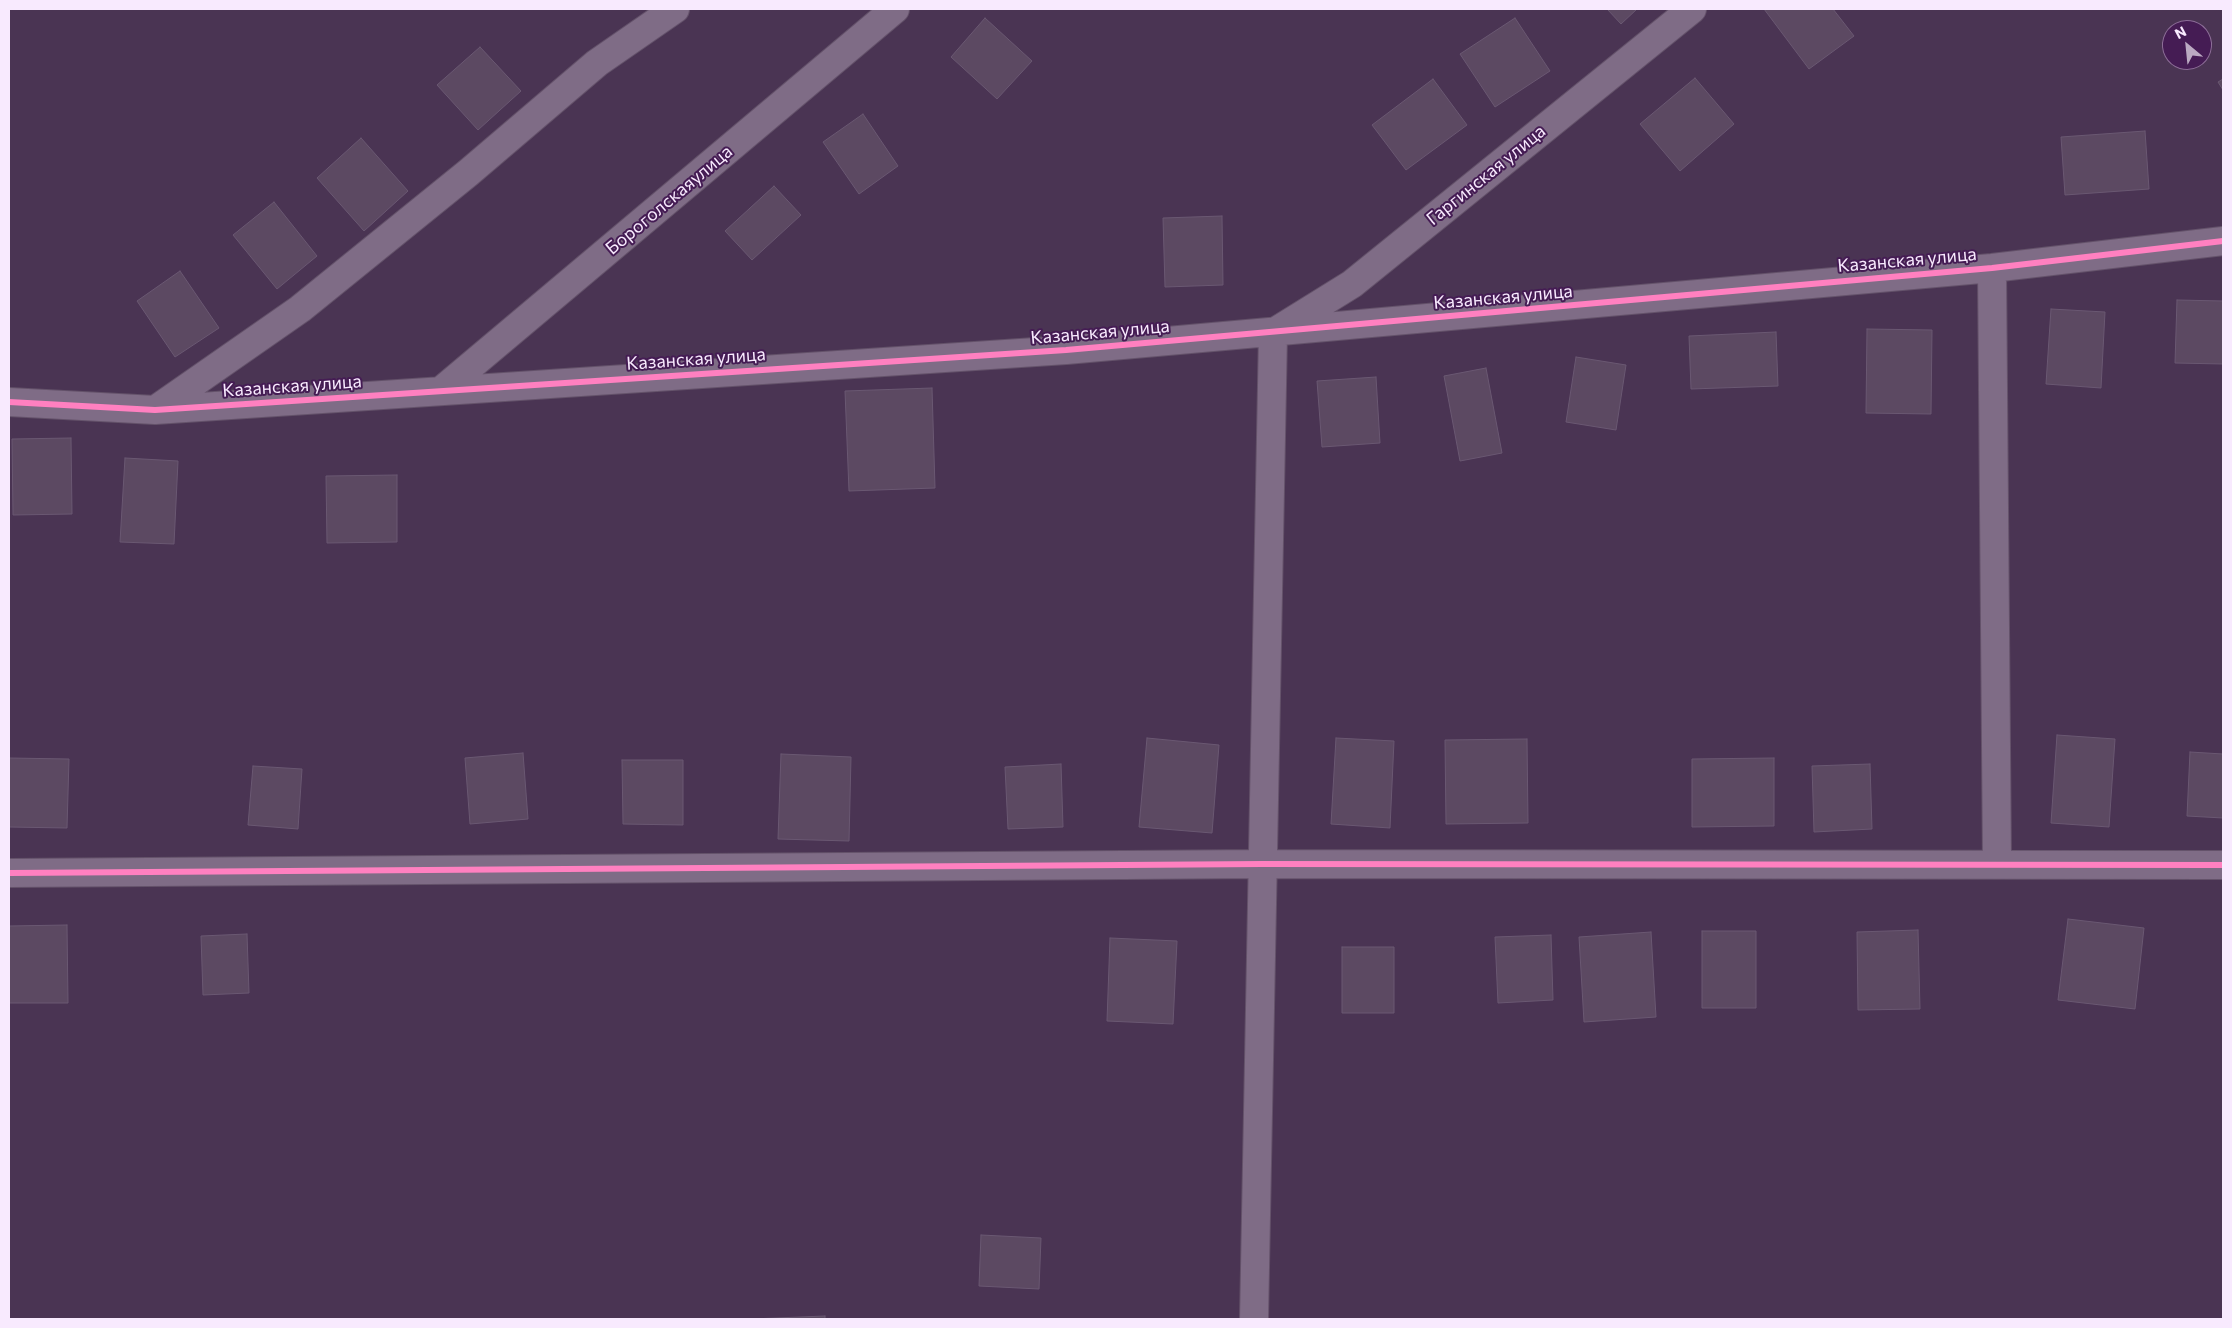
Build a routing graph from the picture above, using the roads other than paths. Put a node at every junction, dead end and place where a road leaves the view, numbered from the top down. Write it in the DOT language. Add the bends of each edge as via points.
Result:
graph roads {
  1 [pos="675,9"];
  2 [pos="895,9"];
  3 [pos="1692,9"];
  4 [pos="2223,220"];
  5 [pos="2223,241"];
  6 [pos="2192,244"];
  7 [pos="1992,268"];
  8 [pos="1273,333"];
  9 [pos="442,390"];
  10 [pos="9,402"];
  11 [pos="154,410"];
  12 [pos="1262,864"];
  13 [pos="1997,865"];
  14 [pos="2223,865"];
  15 [pos="9,874"];
  16 [pos="1254,1319"];
  1 -- 11 [label="street, Казанская улица" via="597,63 300,309"];
  2 -- 9 [label="street, Бороголскаяулица"];
  3 -- 8 [label="street, Гаргинская улица" via="1352,284"];
  4 -- 6 [label="street"];
  5 -- 6 [label="street, Казанская улица"];
  6 -- 7 [label="street, Казанская улица"];
  7 -- 8 [label="street, Казанская улица"];
  7 -- 13 [label="street"];
  8 -- 9 [label="street, Казанская улица" via="1066,350"];
  8 -- 12 [label="street"];
  9 -- 11 [label="street, Казанская улица"];
  10 -- 11 [label="street, Казанская улица"];
  12 -- 13 [label="street"];
  12 -- 15 [label="street"];
  12 -- 16 [label="street"];
  13 -- 14 [label="street"];
}
